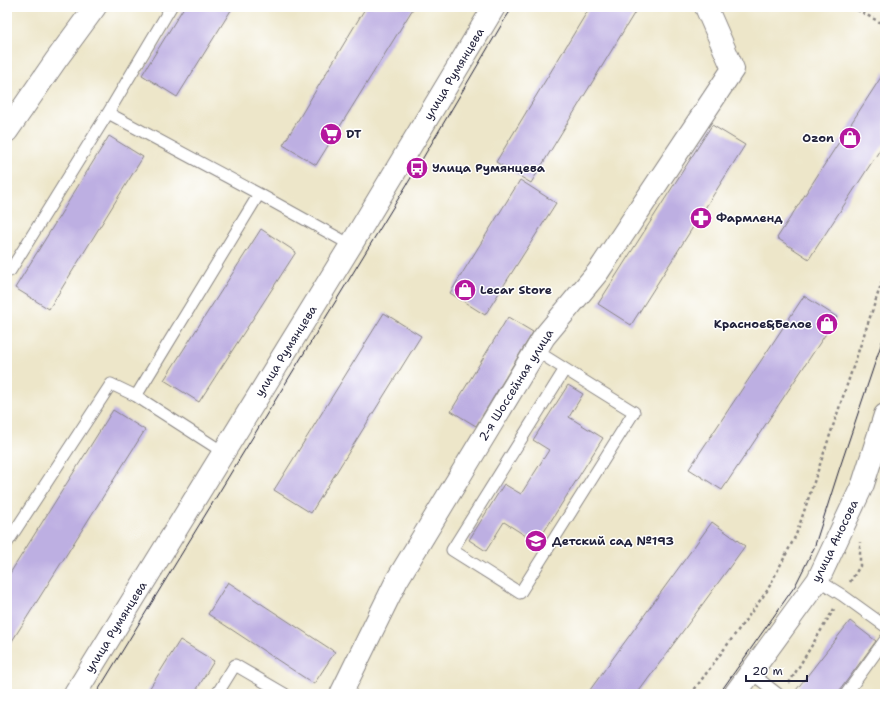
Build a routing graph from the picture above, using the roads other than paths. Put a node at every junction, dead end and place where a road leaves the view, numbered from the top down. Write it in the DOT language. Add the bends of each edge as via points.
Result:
graph roads {
  1 [pos="95,7"];
  2 [pos="170,7"];
  3 [pos="494,7"];
  4 [pos="706,7"];
  5 [pos="108,113"];
  6 [pos="7,131"];
  7 [pos="259,194"];
  8 [pos="351,245"];
  9 [pos="7,269"];
  10 [pos="535,350"];
  11 [pos="565,369"];
  12 [pos="136,396"];
  13 [pos="885,415"];
  14 [pos="223,452"];
  15 [pos="7,543"];
  16 [pos="818,580"];
  17 [pos="885,626"];
  18 [pos="885,640"];
  19 [pos="751,673"];
  20 [pos="74,694"];
  21 [pos="217,694"];
  22 [pos="285,694"];
  23 [pos="341,694"];
  24 [pos="735,694"];
  25 [pos="778,694"];
  26 [pos="846,694"];
  1 -- 6 [label="street"];
  2 -- 5 [label="lane"];
  3 -- 8 [label="street, улица Румянцева"];
  4 -- 10 [label="street, 2-я Шоссейная улица" via="733,69 598,272"];
  5 -- 7 [label="lane"];
  5 -- 9 [label="lane" via="10,271"];
  7 -- 8 [label="lane"];
  7 -- 12 [label="lane"];
  8 -- 14 [label="street, улица Румянцева"];
  10 -- 11 [label="lane"];
  10 -- 23 [label="street, 2-я Шоссейная улица" via="397,580"];
  11 -- 11 [label="lane" via="634,412 520,593 452,550"];
  12 -- 14 [label="lane"];
  12 -- 15 [label="lane" via="111,384"];
  13 -- 16 [label="street, улица Аносова" via="863,484"];
  14 -- 20 [label="street, улица Румянцева"];
  16 -- 17 [label="lane"];
  16 -- 19 [label="street, улица Аносова"];
  18 -- 26 [label="lane"];
  19 -- 24 [label="street, улица Аносова"];
  19 -- 25 [label="lane"];
  21 -- 22 [label="lane" via="235,666"];
}
